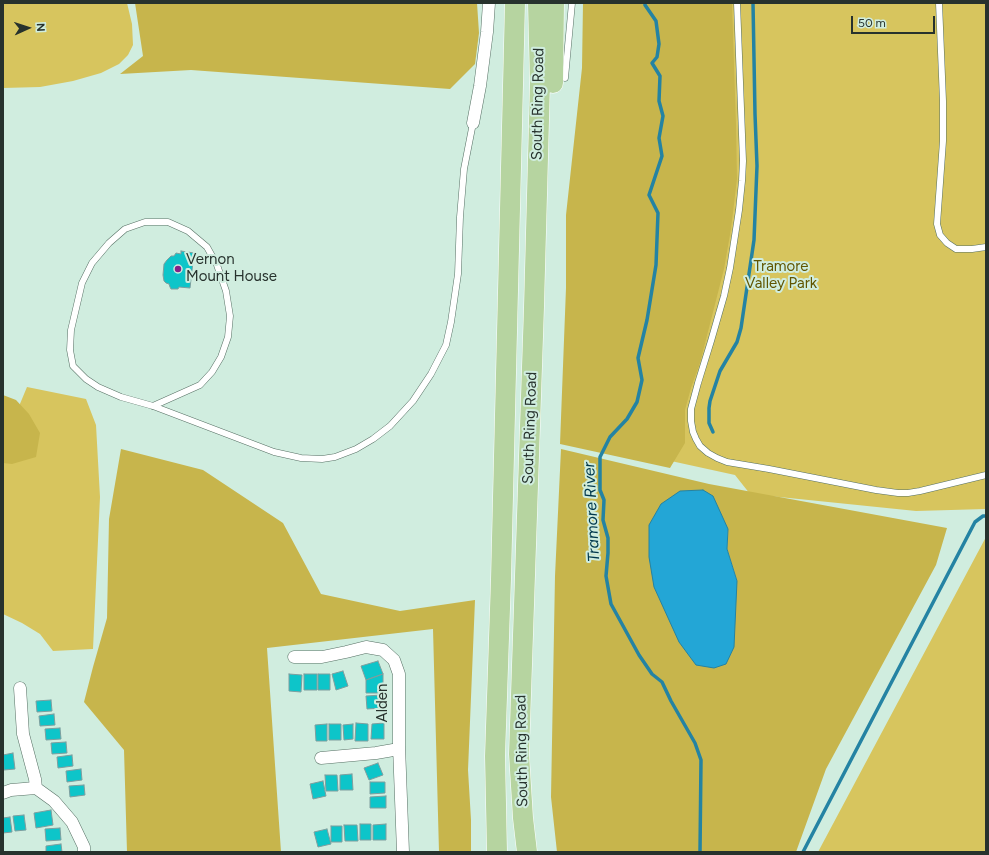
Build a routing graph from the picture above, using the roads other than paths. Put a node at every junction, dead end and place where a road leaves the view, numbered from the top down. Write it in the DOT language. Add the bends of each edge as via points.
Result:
graph roads {
  1 [pos="489,3"];
  2 [pos="515,3"];
  3 [pos="538,3"];
  4 [pos="554,3"];
  5 [pos="572,3"];
  6 [pos="737,3"];
  7 [pos="940,3"];
  8 [pos="565,78"];
  9 [pos="473,122"];
  10 [pos="986,247"];
  11 [pos="534,308"];
  12 [pos="153,406"];
  13 [pos="986,475"];
  14 [pos="294,657"];
  15 [pos="20,688"];
  16 [pos="399,749"];
  17 [pos="321,758"];
  18 [pos="36,788"];
  19 [pos="3,793"];
  20 [pos="84,852"];
  21 [pos="403,852"];
  22 [pos="496,852"];
  23 [pos="527,852"];
  1 -- 9 [label="street" via="480,86"];
  2 -- 22 [label="highway, South Ring Road" via="495,756"];
  3 -- 11 [label="highway, South Ring Road" via="540,83"];
  4 -- 11 [label="highway" via="547,214"];
  5 -- 8 [label="lane"];
  6 -- 13 [label="lane" via="743,161 741,189 729,275 692,409 691,421 696,439 708,454 727,462 898,493 920,491"];
  7 -- 10 [label="lane" via="943,141 937,224 940,235 956,249"];
  9 -- 12 [label="lane" via="464,169 458,274 446,345 413,401 390,426 374,439 335,457 302,458 274,452"];
  11 -- 23 [label="highway, South Ring Road" via="519,754"];
  12 -- 12 [label="lane" via="121,397 86,379 73,366 70,350 71,330 82,283 92,263 109,243 125,228 145,222 168,222 188,231 207,247 217,265 226,291 230,316 228,338 212,372 200,385"];
  14 -- 16 [label="street, Alden" via="311,651 322,657 366,647 383,650 394,660 398,674"];
  15 -- 18 [label="street" via="22,734"];
  16 -- 17 [label="street"];
  16 -- 21 [label="street, Alden"];
  18 -- 19 [label="street"];
  18 -- 20 [label="street" via="54,801 72,822"];
}
